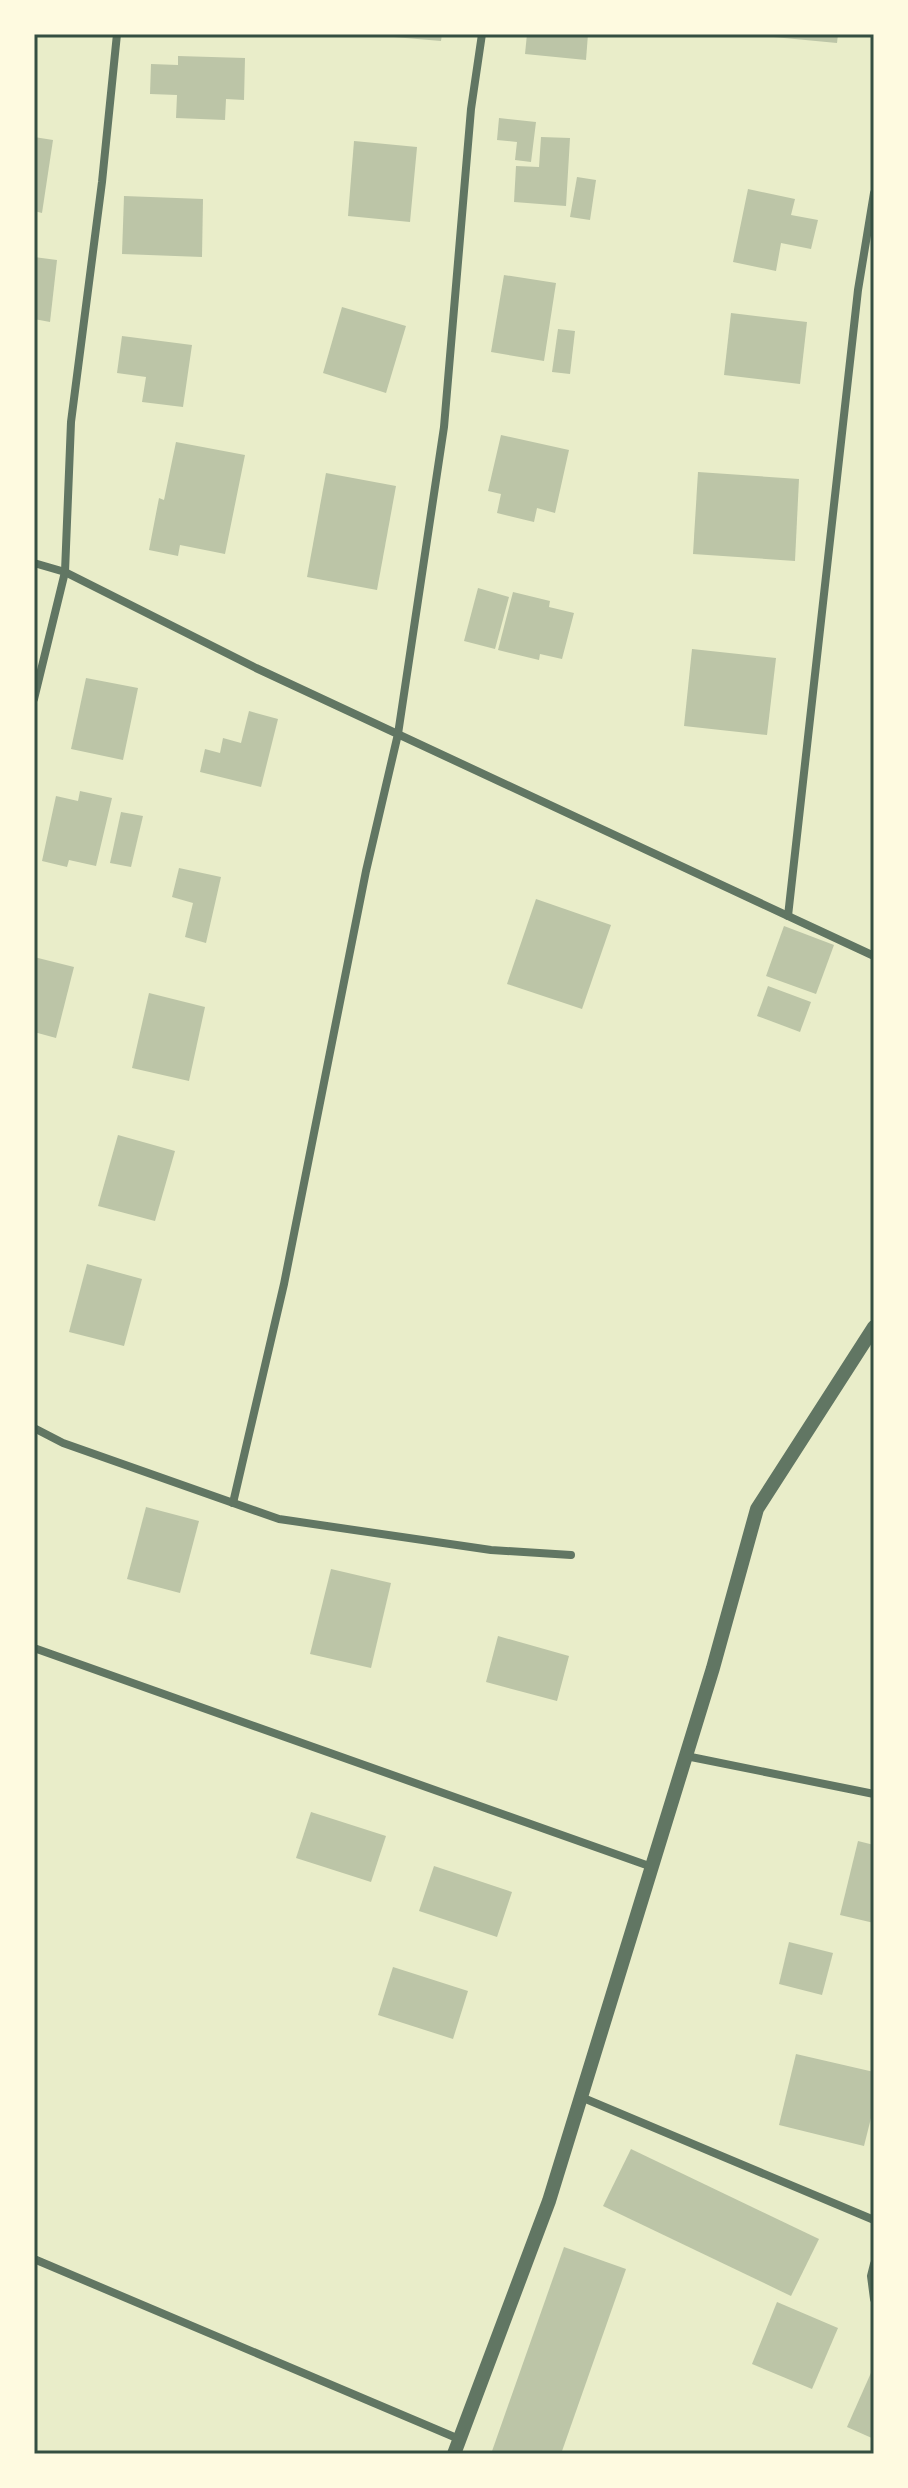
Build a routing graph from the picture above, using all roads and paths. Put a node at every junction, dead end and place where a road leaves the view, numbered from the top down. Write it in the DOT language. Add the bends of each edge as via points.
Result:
graph roads {
  1 [pos="117,34"];
  2 [pos="482,34"];
  3 [pos="874,193"];
  4 [pos="34,563"];
  5 [pos="65,572"];
  6 [pos="34,699"];
  7 [pos="398,734"];
  8 [pos="788,916"];
  9 [pos="874,956"];
  10 [pos="874,1327"];
  11 [pos="34,1428"];
  12 [pos="233,1503"];
  13 [pos="571,1555"];
  14 [pos="34,1648"];
  15 [pos="686,1756"];
  16 [pos="874,1794"];
  17 [pos="652,1867"];
  18 [pos="581,2097"];
  19 [pos="874,2220"];
  20 [pos="34,2259"];
  21 [pos="874,2264"];
  22 [pos="874,2299"];
  23 [pos="459,2439"];
  24 [pos="454,2454"];
  1 -- 5 [label="street" via="71,422"];
  2 -- 7 [label="street" via="444,427"];
  3 -- 8 [label="street" via="858,290"];
  4 -- 5 [label="street"];
  5 -- 6 [label="street"];
  5 -- 7 [label="street"];
  7 -- 8 [label="street"];
  7 -- 12 [label="street"];
  8 -- 9 [label="street"];
  10 -- 15 [label="street" via="757,1509"];
  11 -- 12 [label="street"];
  12 -- 13 [label="street" via="279,1519 491,1550"];
  14 -- 17 [label="street"];
  15 -- 16 [label="street"];
  15 -- 17 [label="street"];
  17 -- 18 [label="street"];
  18 -- 19 [label="street"];
  18 -- 23 [label="street" via="549,2201"];
  20 -- 23 [label="street"];
  21 -- 22 [label="street"];
  23 -- 24 [label="street"];
}
